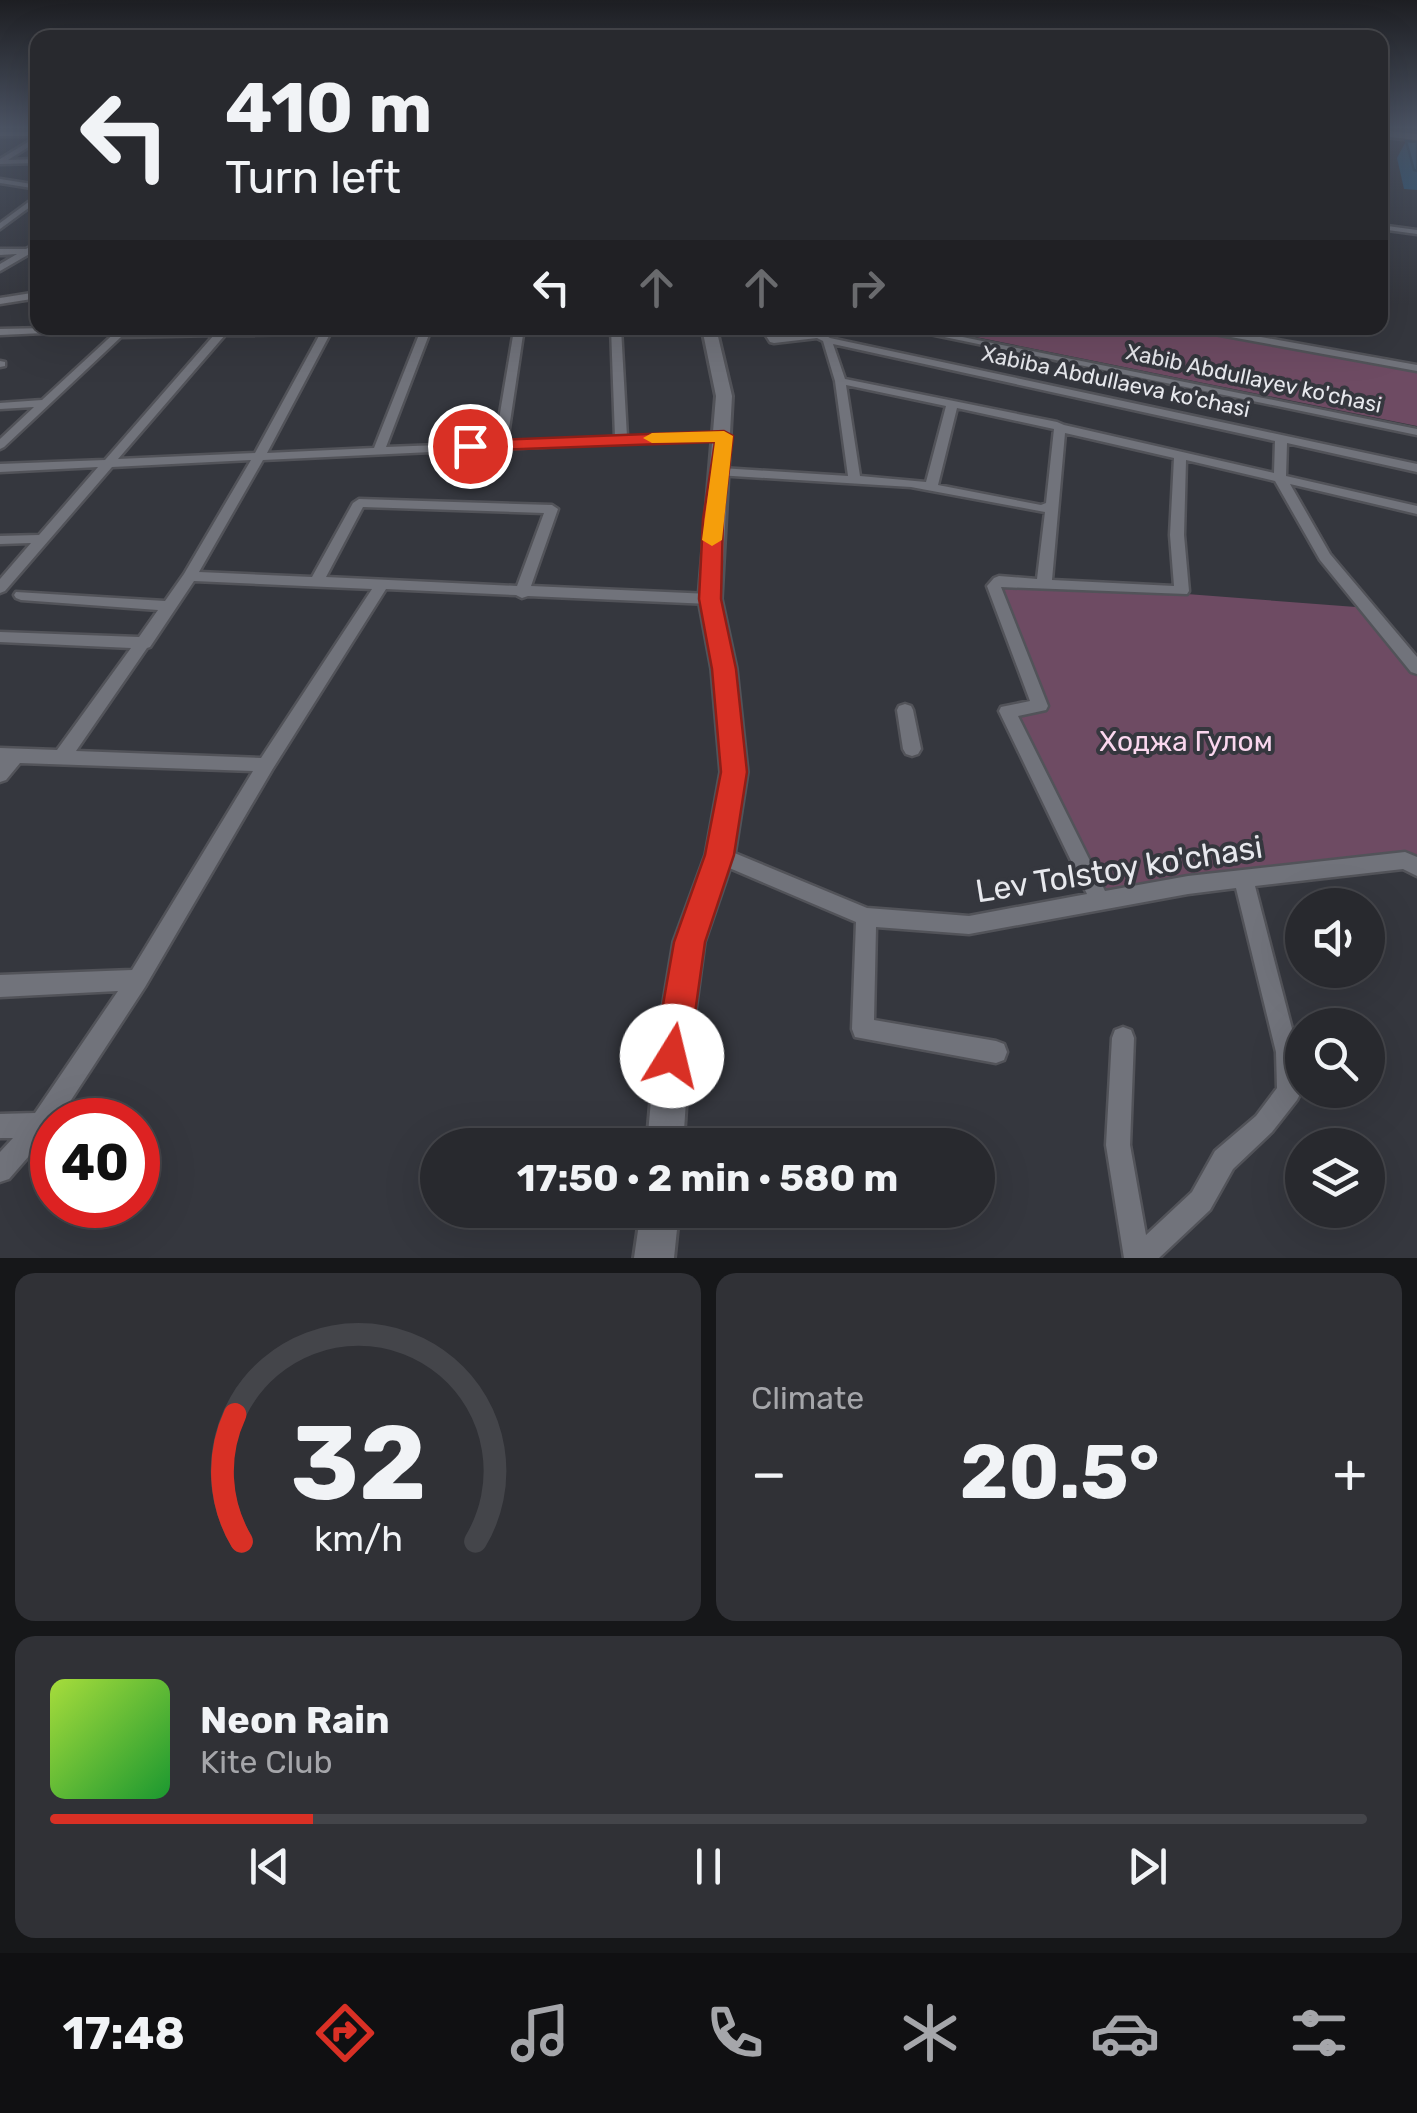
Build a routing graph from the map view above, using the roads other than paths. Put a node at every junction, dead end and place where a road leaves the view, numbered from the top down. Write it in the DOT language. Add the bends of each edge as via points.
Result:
graph roads {
  1 [pos="30,204"];
  2 [pos="0,215"];
  3 [pos="15,216"];
  4 [pos="0,227"];
  5 [pos="1388,228"];
  6 [pos="1417,232"];
  7 [pos="30,249"];
  8 [pos="0,252"];
  9 [pos="30,252"];
  10 [pos="0,268"];
  11 [pos="30,296"];
  12 [pos="0,301"];
  13 [pos="30,331"];
  14 [pos="0,332"];
  15 [pos="118,335"];
  16 [pos="220,335"];
  17 [pos="323,335"];
  18 [pos="424,335"];
  19 [pos="518,335"];
  20 [pos="616,335"];
  21 [pos="711,335"];
  22 [pos="771,335"];
  23 [pos="813,335"];
  24 [pos="821,335"];
  25 [pos="825,335"];
  26 [pos="942,335"];
  27 [pos="1264,335"];
  28 [pos="952,337"];
  29 [pos="935,363"];
  30 [pos="1417,368"];
  31 [pos="840,382"];
  32 [pos="1066,391"];
  33 [pos="46,402"];
  34 [pos="953,402"];
  35 [pos="1268,402"];
  36 [pos="0,406"];
  37 [pos="1059,427"];
  38 [pos="1417,432"];
  39 [pos="1265,434"];
  40 [pos="724,436"];
  41 [pos="621,438"];
  42 [pos="1281,438"];
  43 [pos="501,444"];
  44 [pos="0,445"];
  45 [pos="379,450"];
  46 [pos="1180,454"];
  47 [pos="260,457"];
  48 [pos="105,464"];
  49 [pos="0,468"];
  50 [pos="1417,468"];
  51 [pos="721,472"];
  52 [pos="854,478"];
  53 [pos="1280,478"];
  54 [pos="932,486"];
  55 [pos="1050,506"];
  56 [pos="1417,510"];
  57 [pos="41,539"];
  58 [pos="0,540"];
  59 [pos="190,576"];
  60 [pos="316,582"];
  61 [pos="1044,584"];
  62 [pos="382,586"];
  63 [pos="0,588"];
  64 [pos="522,592"];
  65 [pos="21,595"];
  66 [pos="710,599"];
  67 [pos="170,606"];
  68 [pos="0,637"];
  69 [pos="145,642"];
  70 [pos="1417,668"];
  71 [pos="905,710"];
  72 [pos="912,749"];
  73 [pos="8,755"];
  74 [pos="62,757"];
  75 [pos="266,764"];
  76 [pos="0,776"];
  77 [pos="720,855"];
  78 [pos="1417,868"];
  79 [pos="1239,887"];
  80 [pos="1100,901"];
  81 [pos="866,917"];
  82 [pos="138,980"];
  83 [pos="0,986"];
  84 [pos="1123,1038"];
  85 [pos="996,1052"];
  86 [pos="59,1098"];
  87 [pos="30,1125"];
  88 [pos="0,1126"];
  89 [pos="666,1128"];
  90 [pos="30,1137"];
  91 [pos="0,1170"];
  92 [pos="658,1228"];
  93 [pos="654,1258"];
  94 [pos="1139,1258"];
  1 -- 3 [label="street"];
  2 -- 3 [label="street"];
  3 -- 4 [label="street"];
  5 -- 6 [label="street"];
  7 -- 8 [label="street"];
  9 -- 10 [label="street"];
  11 -- 12 [label="street"];
  13 -- 14 [label="street"];
  15 -- 33 [label="street"];
  16 -- 48 [label="street"];
  17 -- 47 [label="street"];
  18 -- 45 [label="street"];
  19 -- 43 [label="street"];
  20 -- 41 [label="street"];
  21 -- 40 [label="street" via="724,396"];
  22 -- 23 [label="street, Xabiba Abdullaeva ko'chasi"];
  24 -- 31 [label="street"];
  25 -- 29 [label="street, Xabiba Abdullaeva ko'chasi"];
  26 -- 28 [label="street, Xabib Abdullayev ko'chasi"];
  27 -- 30 [label="street, Xabib Abdullayev ko'chasi"];
  28 -- 29 [label="street"];
  28 -- 35 [label="street, Xabib Abdullayev ko'chasi"];
  29 -- 32 [label="street, Xabiba Abdullaeva ko'chasi"];
  31 -- 34 [label="street"];
  31 -- 52 [label="street"];
  32 -- 37 [label="street"];
  32 -- 39 [label="street, Xabiba Abdullaeva ko'chasi"];
  33 -- 36 [label="street"];
  33 -- 44 [label="street"];
  34 -- 37 [label="street"];
  34 -- 54 [label="street"];
  35 -- 38 [label="street, Xabib Abdullayev ko'chasi"];
  35 -- 39 [label="street"];
  37 -- 46 [label="street"];
  37 -- 55 [label="street"];
  39 -- 42 [label="street, Xabiba Abdullaeva ko'chasi"];
  40 -- 41 [label="street"];
  40 -- 51 [label="street"];
  41 -- 43 [label="street"];
  42 -- 50 [label="street, Xabiba Abdullaeva ko'chasi"];
  42 -- 53 [label="street"];
  43 -- 45 [label="street"];
  45 -- 47 [label="street"];
  46 -- 53 [label="street"];
  46 -- 61 [label="street" via="1182,591"];
  47 -- 48 [label="street"];
  47 -- 59 [label="street"];
  48 -- 49 [label="street"];
  48 -- 57 [label="street"];
  51 -- 52 [label="street"];
  51 -- 66 [label="street"];
  52 -- 54 [label="street"];
  53 -- 56 [label="street"];
  53 -- 70 [label="street" via="1325,557"];
  54 -- 55 [label="street"];
  55 -- 61 [label="street"];
  57 -- 58 [label="street"];
  57 -- 63 [label="street"];
  59 -- 60 [label="street"];
  59 -- 67 [label="street"];
  60 -- 62 [label="street"];
  60 -- 64 [label="street" via="358,502 552,509"];
  61 -- 80 [label="street" via="994,586 1040,706 1006,710"];
  62 -- 64 [label="street"];
  62 -- 75 [label="street"];
  64 -- 66 [label="street"];
  65 -- 67 [label="street"];
  66 -- 77 [label="street" via="733,736"];
  67 -- 69 [label="street"];
  68 -- 69 [label="street"];
  69 -- 74 [label="street"];
  71 -- 72 [label="street"];
  73 -- 74 [label="street"];
  73 -- 76 [label="street"];
  74 -- 75 [label="street"];
  75 -- 82 [label="street"];
  77 -- 81 [label="street, Lev Tolstoy ko'chasi"];
  77 -- 89 [label="street" via="689,942"];
  78 -- 79 [label="street, Lev Tolstoy ko'chasi" via="1405,860"];
  79 -- 80 [label="street, Lev Tolstoy ko'chasi"];
  79 -- 94 [label="street" via="1288,1052 1289,1092 1224,1160 1201,1200"];
  80 -- 81 [label="street, Lev Tolstoy ko'chasi" via="969,925"];
  81 -- 85 [label="street" via="863,1028"];
  82 -- 83 [label="street"];
  82 -- 86 [label="street"];
  84 -- 94 [label="street" via="1118,1145"];
  87 -- 88 [label="street"];
  90 -- 91 [label="street"];
  92 -- 93 [label="street"];
}
